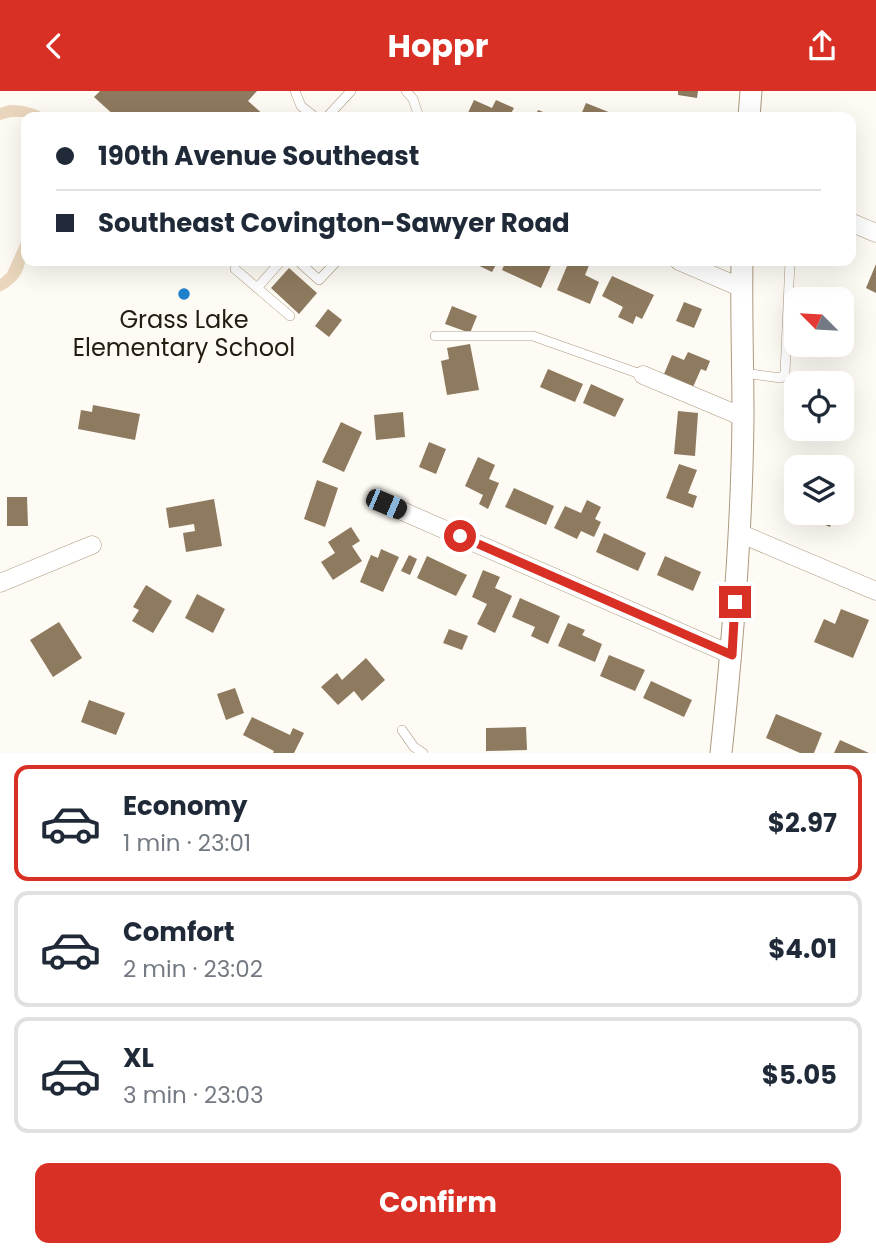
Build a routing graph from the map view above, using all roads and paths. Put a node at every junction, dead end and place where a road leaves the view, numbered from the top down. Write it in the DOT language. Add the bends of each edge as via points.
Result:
graph roads {
  1 [pos="295,91"];
  2 [pos="351,91"];
  3 [pos="406,91"];
  4 [pos="751,91"];
  5 [pos="308,112"];
  6 [pos="332,112"];
  7 [pos="418,112"];
  8 [pos="749,112"];
  9 [pos="856,225"];
  10 [pos="876,233"];
  11 [pos="277,266"];
  12 [pos="304,266"];
  13 [pos="332,266"];
  14 [pos="691,266"];
  15 [pos="742,266"];
  16 [pos="790,266"];
  17 [pos="235,269"];
  18 [pos="257,288"];
  19 [pos="742,288"];
  20 [pos="290,316"];
  21 [pos="435,335"];
  22 [pos="742,373"];
  23 [pos="643,375"];
  24 [pos="743,418"];
  25 [pos="386,504"];
  26 [pos="739,533"];
  27 [pos="92,545"];
  28 [pos="0,583"];
  29 [pos="876,591"];
  30 [pos="732,655"];
  31 [pos="402,730"];
  32 [pos="423,753"];
  33 [pos="721,753"];
  1 -- 5 [label="lane"];
  2 -- 6 [label="lane"];
  3 -- 7 [label="lane"];
  4 -- 8 [label="street"];
  9 -- 10 [label="street"];
  11 -- 18 [label="lane"];
  12 -- 13 [label="lane" via="319,280"];
  14 -- 19 [label="street"];
  15 -- 19 [label="street"];
  16 -- 22 [label="lane" via="785,373 781,377"];
  17 -- 18 [label="lane"];
  18 -- 20 [label="lane"];
  19 -- 22 [label="street"];
  21 -- 23 [label="lane" via="533,337"];
  22 -- 24 [label="street"];
  23 -- 24 [label="street"];
  24 -- 26 [label="street"];
  25 -- 30 [label="street"];
  26 -- 29 [label="street"];
  26 -- 30 [label="street"];
  27 -- 28 [label="street"];
  30 -- 33 [label="street"];
  31 -- 32 [label="lane"];
}
